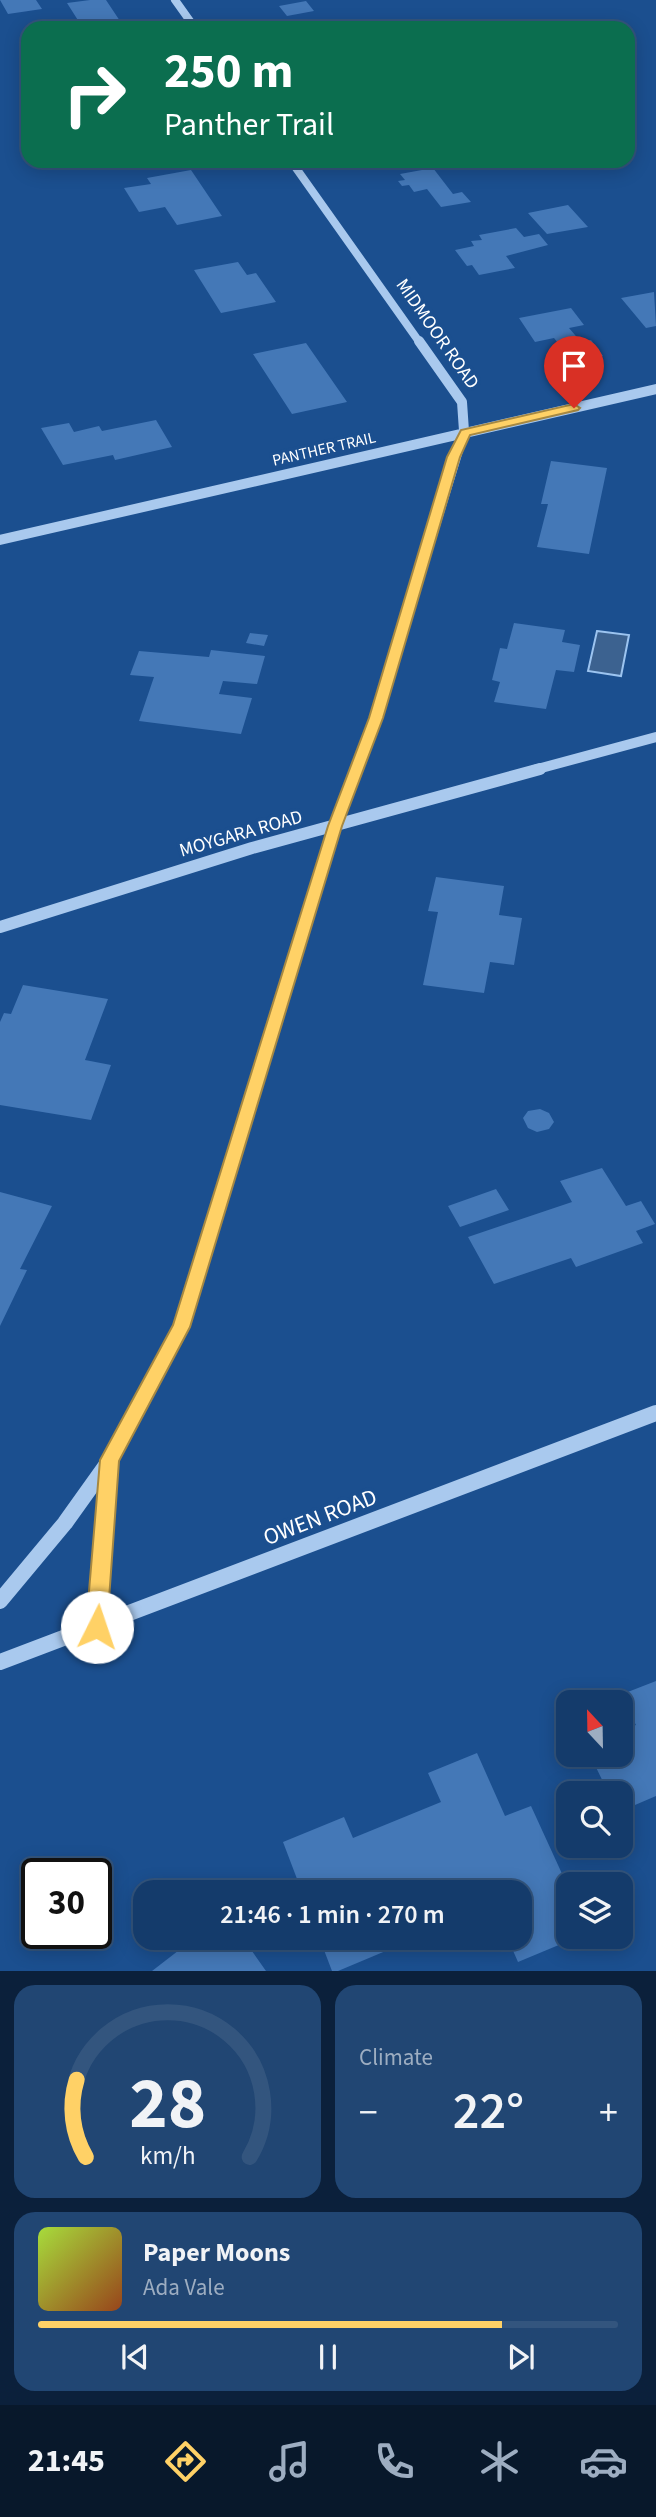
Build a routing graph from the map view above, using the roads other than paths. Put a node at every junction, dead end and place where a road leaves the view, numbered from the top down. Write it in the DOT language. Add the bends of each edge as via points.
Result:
graph roads {
  1 [pos="175,0"];
  2 [pos="190,21"];
  3 [pos="296,168"];
  4 [pos="656,389"];
  5 [pos="465,432"];
  6 [pos="0,540"];
  7 [pos="656,737"];
  8 [pos="335,826"];
  9 [pos="0,927"];
  10 [pos="656,1413"];
  11 [pos="110,1460"];
  12 [pos="0,1601"];
  13 [pos="97,1627"];
  14 [pos="0,1662"];
  1 -- 2 [label="street"];
  3 -- 5 [label="street, MIDMOOR ROAD" via="462,402"];
  4 -- 5 [label="street, PANTHER TRAIL"];
  5 -- 6 [label="street, PANTHER TRAIL"];
  5 -- 8 [label="street" via="453,457 376,718"];
  7 -- 8 [label="street, MOYGARA ROAD"];
  8 -- 9 [label="street, MOYGARA ROAD"];
  8 -- 11 [label="street" via="181,1327"];
  10 -- 13 [label="street, OWEN ROAD"];
  11 -- 12 [label="street"];
  11 -- 13 [label="street"];
  13 -- 14 [label="street, OWEN ROAD"];
}
